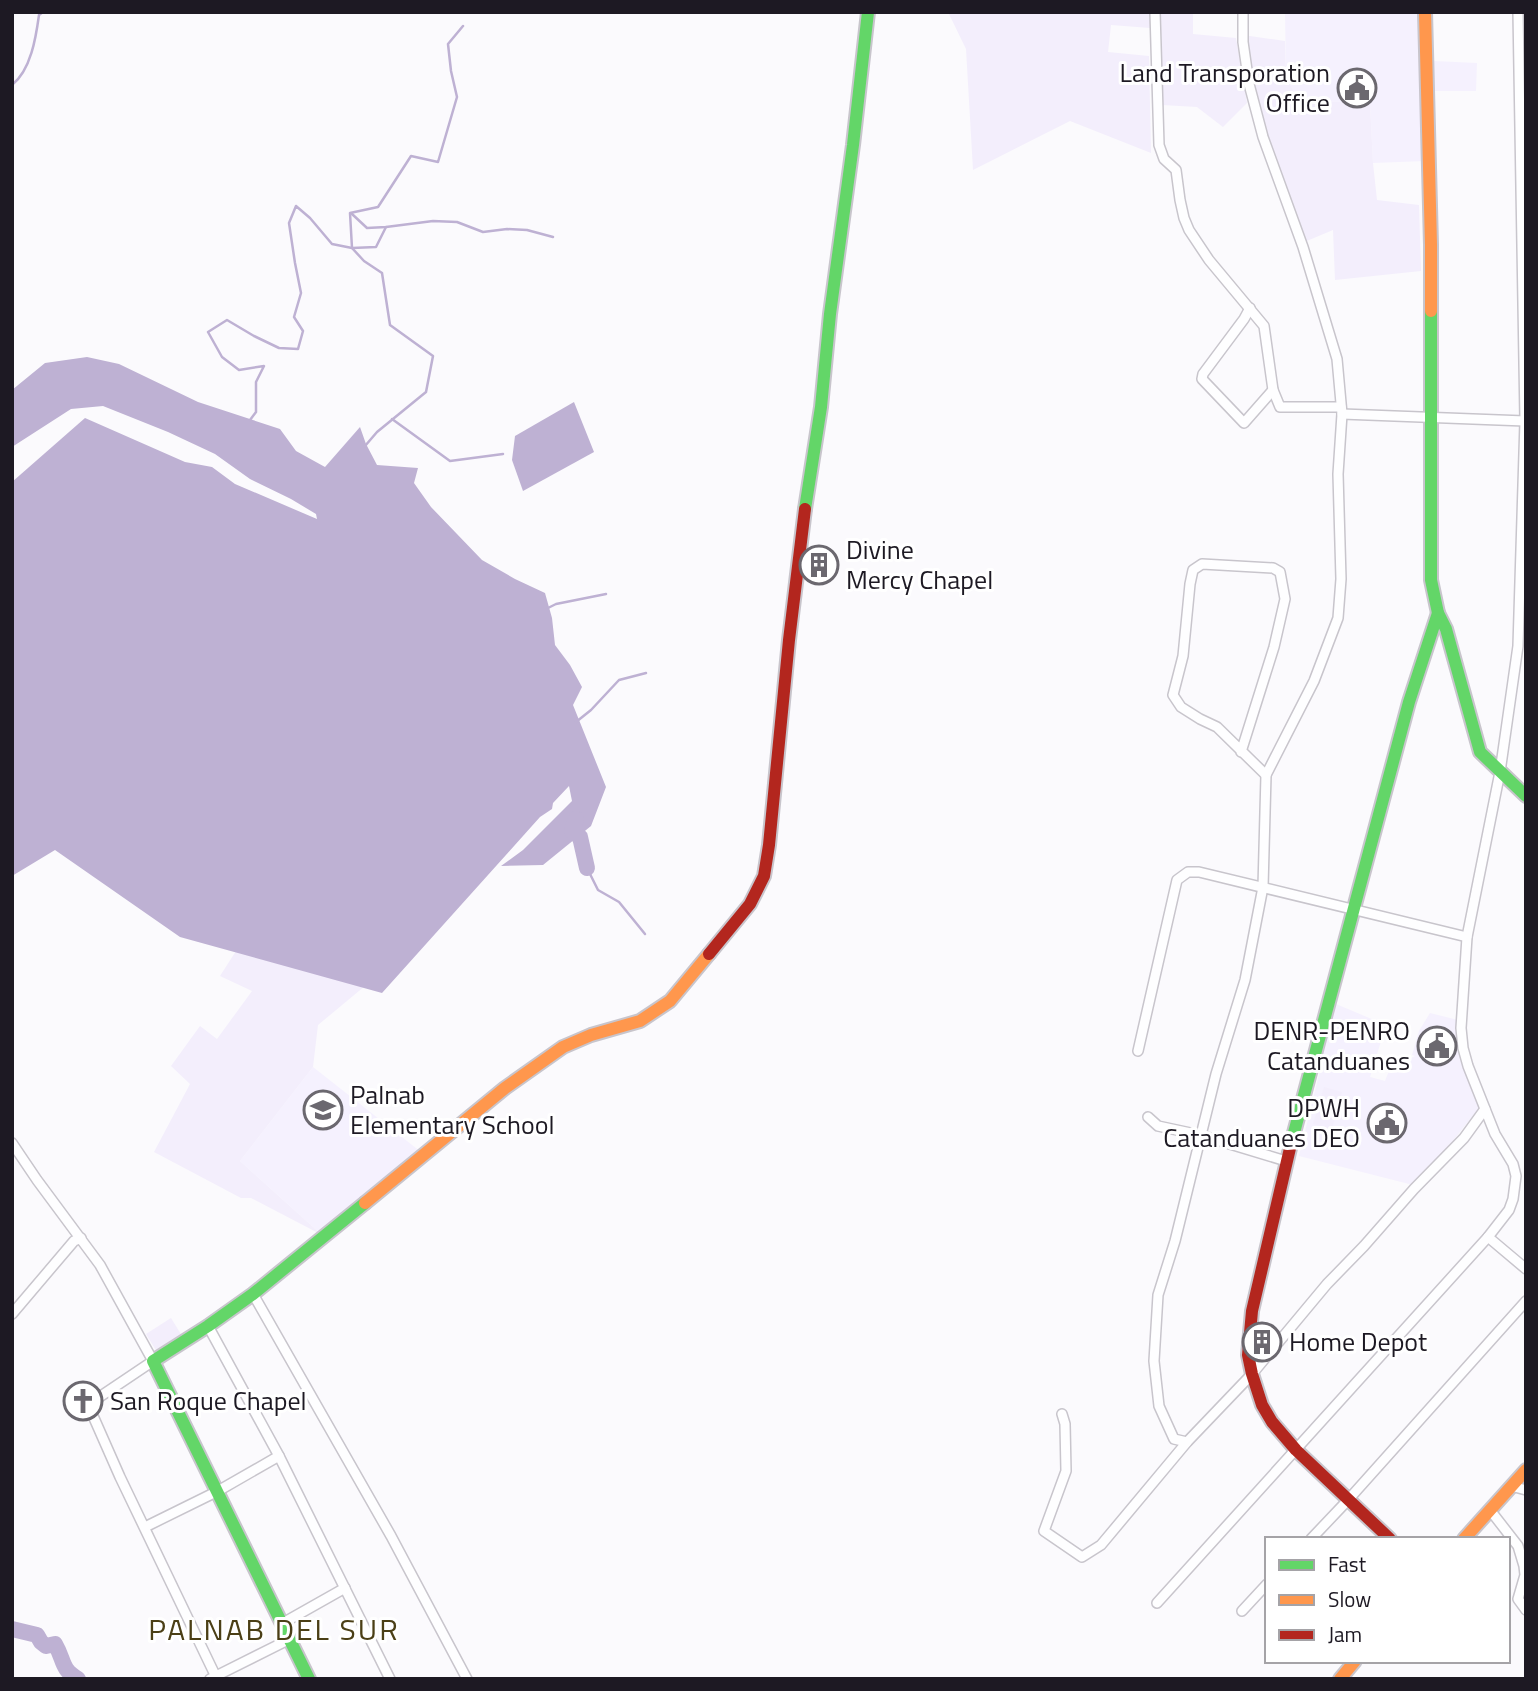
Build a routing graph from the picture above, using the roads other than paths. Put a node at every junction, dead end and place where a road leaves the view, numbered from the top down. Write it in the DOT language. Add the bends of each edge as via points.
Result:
graph roads {
  1 [pos="868,12"];
  2 [pos="1155,12"];
  3 [pos="1243,12"];
  4 [pos="1424,12"];
  5 [pos="1518,12"];
  6 [pos="1524,298"];
  7 [pos="1250,308"];
  8 [pos="1273,390"];
  9 [pos="1341,411"];
  10 [pos="1432,417"];
  11 [pos="1525,421"];
  12 [pos="1438,614"];
  13 [pos="1522,636"];
  14 [pos="1241,752"];
  15 [pos="1500,772"];
  16 [pos="1266,775"];
  17 [pos="1526,796"];
  18 [pos="1263,887"];
  19 [pos="1353,908"];
  20 [pos="1467,937"];
  21 [pos="1138,1051"];
  22 [pos="1485,1109"];
  23 [pos="1148,1117"];
  24 [pos="1200,1135"];
  25 [pos="12,1143"];
  26 [pos="1286,1161"];
  27 [pos="1488,1237"];
  28 [pos="81,1238"];
  29 [pos="1526,1269"];
  30 [pos="253,1294"];
  31 [pos="1526,1301"];
  32 [pos="12,1314"];
  33 [pos="208,1326"];
  34 [pos="153,1361"];
  35 [pos="1252,1374"];
  36 [pos="1062,1414"];
  37 [pos="1187,1442"];
  38 [pos="1296,1450"];
  39 [pos="279,1456"];
  40 [pos="1526,1470"];
  41 [pos="1511,1486"];
  42 [pos="1526,1490"];
  43 [pos="218,1491"];
  44 [pos="1348,1500"];
  45 [pos="1490,1510"];
  46 [pos="145,1527"];
  47 [pos="1313,1537"];
  48 [pos="1388,1537"];
  49 [pos="1466,1537"];
  50 [pos="1265,1586"];
  51 [pos="345,1588"];
  52 [pos="1157,1604"];
  53 [pos="1526,1610"];
  54 [pos="1242,1611"];
  55 [pos="282,1623"];
  56 [pos="290,1639"];
  57 [pos="1355,1663"];
  58 [pos="214,1678"];
  59 [pos="1345,1678"];
  60 [pos="309,1679"];
  61 [pos="390,1679"];
  62 [pos="467,1679"];
  1 -- 30 [label="street" via="764,876 750,904 670,1001 640,1021 563,1047 514,1081"];
  2 -- 7 [label="street" via="1161,155 1176,170 1189,230"];
  3 -- 9 [label="street" via="1248,84 1337,359"];
  4 -- 10 [label="street"];
  5 -- 6 [label="street"];
  6 -- 11 [label="street"];
  7 -- 8 [label="street" via="1264,326"];
  7 -- 8 [label="street" via="1202,379 1244,423"];
  8 -- 9 [label="street" via="1280,407"];
  9 -- 10 [label="street"];
  9 -- 16 [label="street" via="1338,618 1314,681"];
  10 -- 11 [label="street"];
  10 -- 12 [label="street" via="1430,552"];
  11 -- 13 [label="street"];
  12 -- 15 [label="street" via="1480,752"];
  12 -- 19 [label="street"];
  13 -- 15 [label="street"];
  14 -- 14 [label="street" via="1275,647 1285,599 1280,572 1202,564 1193,570 1183,656 1173,695 1181,707 1217,727"];
  14 -- 16 [label="street"];
  15 -- 17 [label="street"];
  15 -- 20 [label="street"];
  16 -- 18 [label="street"];
  18 -- 19 [label="street"];
  18 -- 21 [label="street" via="1199,872 1188,872 1177,880"];
  18 -- 24 [label="street" via="1245,981"];
  19 -- 20 [label="street"];
  19 -- 26 [label="street"];
  20 -- 22 [label="street" via="1462,1038"];
  22 -- 27 [label="street" via="1517,1176 1509,1210"];
  22 -- 35 [label="street"];
  23 -- 24 [label="street" via="1158,1126"];
  24 -- 26 [label="street"];
  24 -- 37 [label="street" via="1158,1295 1154,1361 1159,1406 1174,1439"];
  25 -- 28 [label="street"];
  26 -- 35 [label="street" via="1252,1311 1248,1356"];
  27 -- 29 [label="street"];
  27 -- 38 [label="street"];
  28 -- 32 [label="street"];
  28 -- 34 [label="street" via="114,1287"];
  30 -- 33 [label="street"];
  30 -- 62 [label="street"];
  31 -- 44 [label="street"];
  33 -- 34 [label="street"];
  33 -- 39 [label="street"];
  34 -- 43 [label="street"];
  34 -- 46 [label="street" via="95,1399 90,1409"];
  35 -- 37 [label="street"];
  35 -- 38 [label="street" via="1262,1405"];
  36 -- 37 [label="street" via="1066,1471 1044,1531 1082,1557 1101,1545"];
  38 -- 44 [label="street"];
  38 -- 52 [label="street"];
  39 -- 43 [label="street"];
  39 -- 51 [label="street"];
  40 -- 41 [label="street"];
  41 -- 42 [label="street"];
  41 -- 45 [label="street"];
  43 -- 46 [label="street"];
  43 -- 55 [label="street"];
  44 -- 47 [label="street"];
  44 -- 48 [label="street"];
  45 -- 49 [label="street"];
  45 -- 53 [label="street" via="1518,1546 1525,1575 1518,1599"];
  46 -- 58 [label="street"];
  50 -- 54 [label="street"];
  51 -- 55 [label="street"];
  51 -- 61 [label="street"];
  55 -- 56 [label="street"];
  56 -- 58 [label="street"];
  56 -- 60 [label="street"];
  57 -- 59 [label="street"];
}
